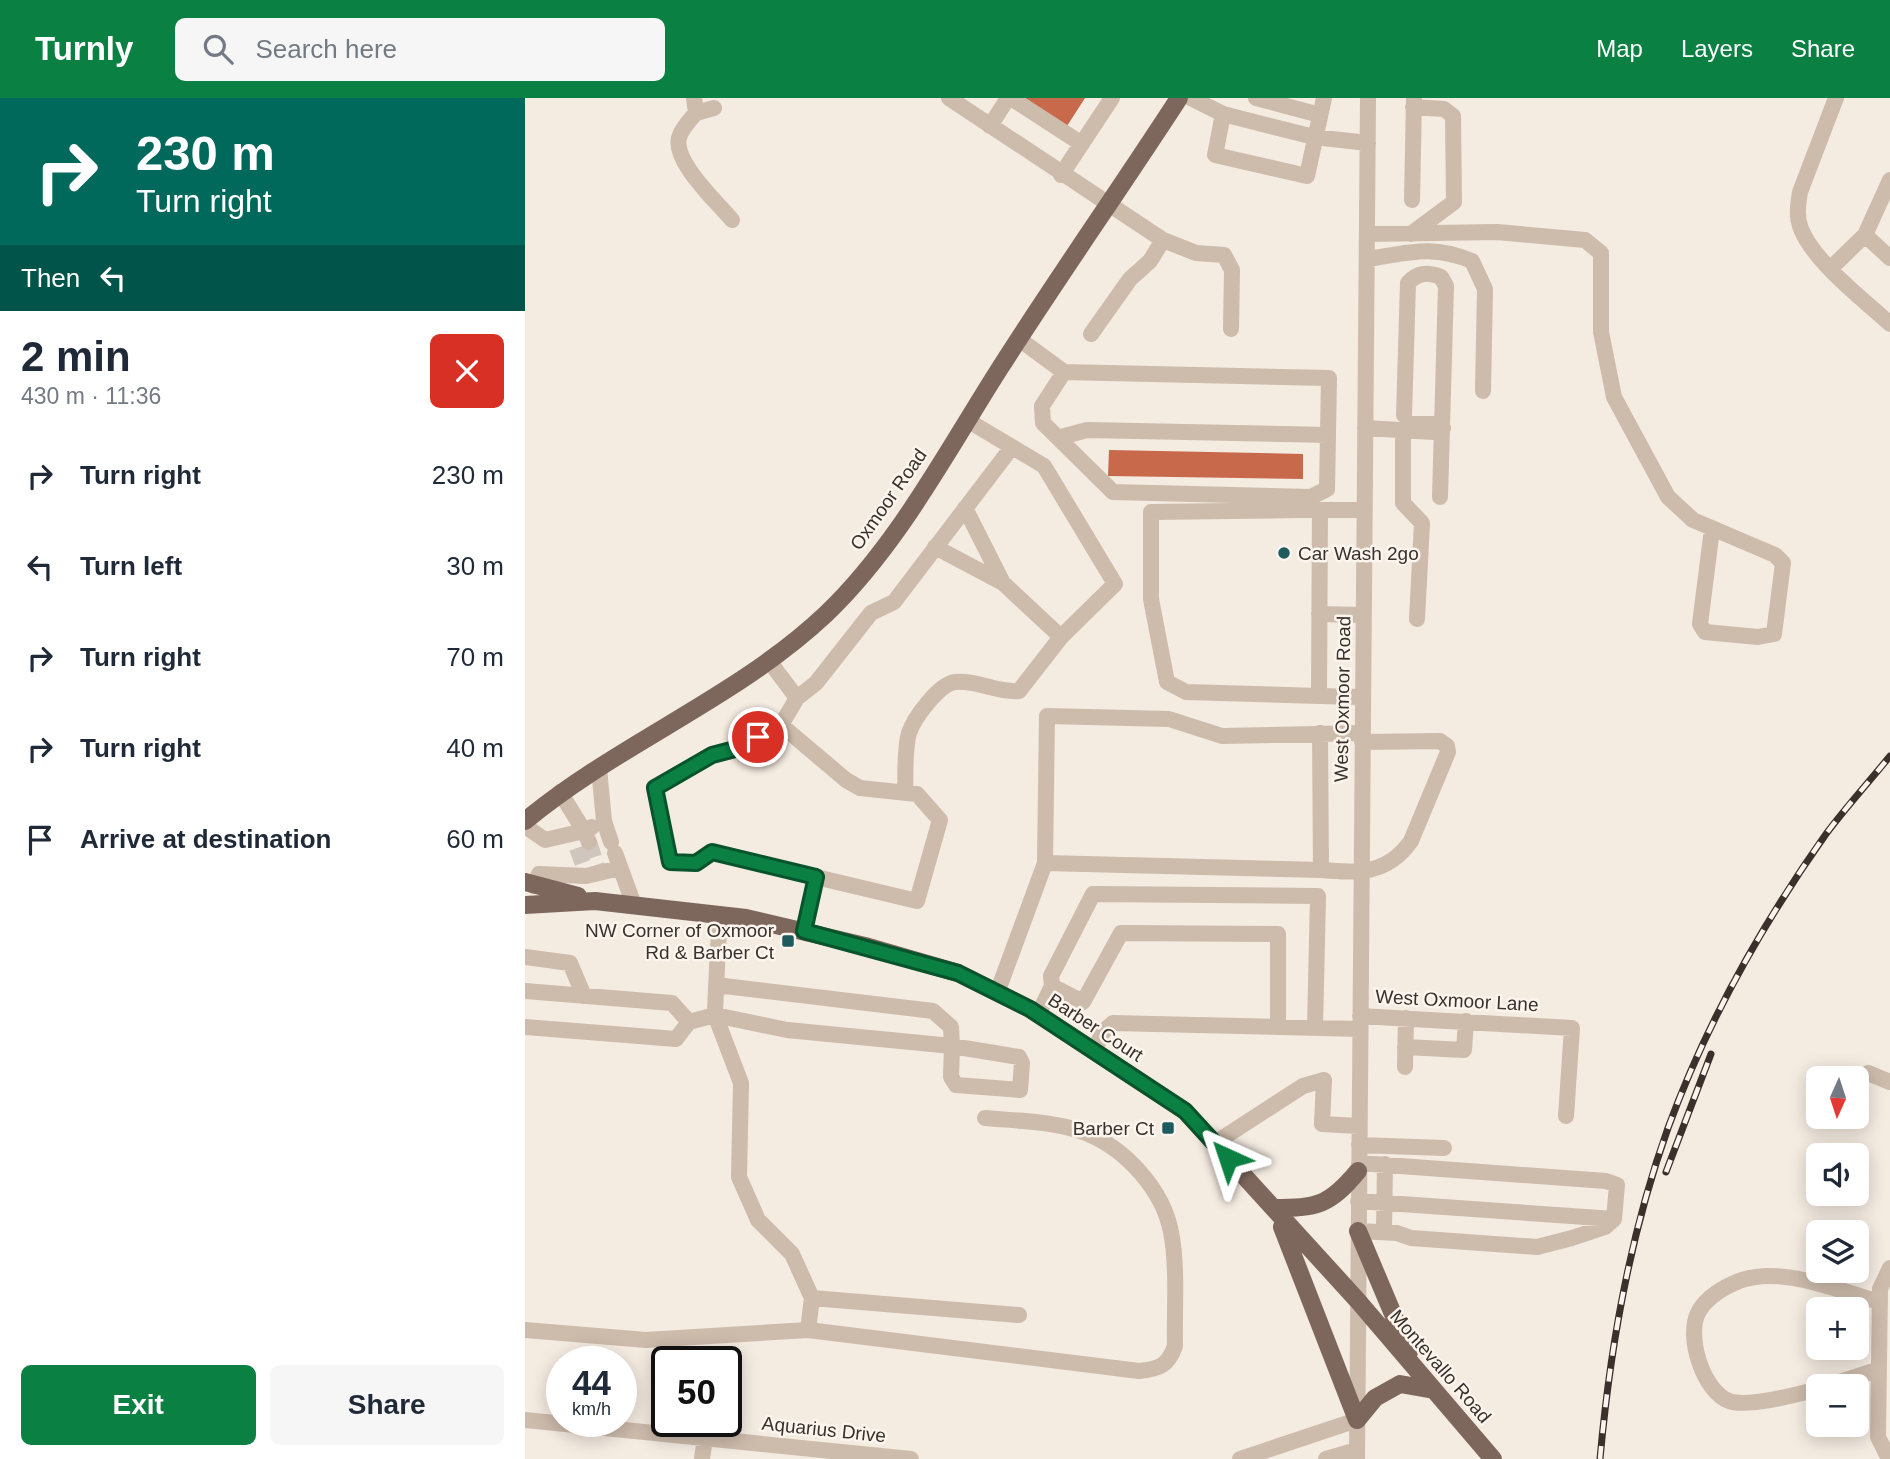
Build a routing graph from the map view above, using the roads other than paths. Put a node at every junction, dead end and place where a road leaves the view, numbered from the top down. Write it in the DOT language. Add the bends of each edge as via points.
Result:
graph roads {
  1 [pos="949,98"];
  2 [pos="1010,98"];
  3 [pos="1112,98"];
  4 [pos="1179,98"];
  5 [pos="1191,98"];
  6 [pos="1256,98"];
  7 [pos="1323,98"];
  8 [pos="1368,98"];
  9 [pos="1836,98"];
  10 [pos="1414,103"];
  11 [pos="695,105"];
  12 [pos="714,108"];
  13 [pos="1223,114"];
  14 [pos="1319,115"];
  15 [pos="990,126"];
  16 [pos="1314,137"];
  17 [pos="1368,143"];
  18 [pos="1082,144"];
  19 [pos="1061,175"];
  20 [pos="1890,180"];
  21 [pos="1412,200"];
  22 [pos="1107,206"];
  23 [pos="732,220"];
  24 [pos="1452,233"];
  25 [pos="1367,234"];
  26 [pos="1411,234"];
  27 [pos="1865,235"];
  28 [pos="1163,240"];
  29 [pos="1447,251"];
  30 [pos="1890,258"];
  31 [pos="1367,259"];
  32 [pos="1831,268"];
  33 [pos="1890,324"];
  34 [pos="1231,330"];
  35 [pos="1091,334"];
  36 [pos="1019,338"];
  37 [pos="1064,372"];
  38 [pos="1483,391"];
  39 [pos="967,420"];
  40 [pos="1405,424"];
  41 [pos="1365,428"];
  42 [pos="1443,428"];
  43 [pos="1328,435"];
  44 [pos="1061,438"];
  45 [pos="1012,447"];
  46 [pos="1440,497"];
  47 [pos="965,508"];
  48 [pos="1320,510"];
  49 [pos="1364,510"];
  50 [pos="1713,529"];
  51 [pos="935,548"];
  52 [pos="1003,583"];
  53 [pos="1319,614"];
  54 [pos="1363,615"];
  55 [pos="1417,619"];
  56 [pos="1061,637"];
  57 [pos="769,661"];
  58 [pos="1319,696"];
  59 [pos="1363,697"];
  60 [pos="797,698"];
  61 [pos="781,724"];
  62 [pos="1320,733"];
  63 [pos="1362,738"];
  64 [pos="599,768"];
  65 [pos="560,792"];
  66 [pos="905,792"];
  67 [pos="525,821"];
  68 [pos="604,821"];
  69 [pos="525,827"];
  70 [pos="581,839"];
  71 [pos="616,854"];
  72 [pos="1045,863"];
  73 [pos="1321,870"];
  74 [pos="592,872"];
  75 [pos="1361,873"];
  76 [pos="816,877"];
  77 [pos="530,884"];
  78 [pos="592,900"];
  79 [pos="525,905"];
  80 [pos="635,905"];
  81 [pos="720,915"];
  82 [pos="804,931"];
  83 [pos="525,957"];
  84 [pos="716,985"];
  85 [pos="1052,986"];
  86 [pos="525,991"];
  87 [pos="997,993"];
  88 [pos="584,996"];
  89 [pos="715,1015"];
  90 [pos="1038,1015"];
  91 [pos="1406,1018"];
  92 [pos="1466,1021"];
  93 [pos="689,1022"];
  94 [pos="1360,1022"];
  95 [pos="525,1027"];
  96 [pos="1278,1027"];
  97 [pos="1315,1028"];
  98 [pos="951,1046"];
  99 [pos="1405,1047"];
  100 [pos="1094,1051"];
  101 [pos="1405,1067"];
  102 [pos="1869,1073"];
  103 [pos="1890,1082"];
  104 [pos="1566,1116"];
  105 [pos="985,1118"];
  106 [pos="1359,1126"];
  107 [pos="1215,1143"];
  108 [pos="1359,1145"];
  109 [pos="1444,1148"];
  110 [pos="1385,1164"];
  111 [pos="1359,1167"];
  112 [pos="1358,1201"];
  113 [pos="1385,1202"];
  114 [pos="1273,1208"];
  115 [pos="1614,1219"];
  116 [pos="1358,1231"];
  117 [pos="1384,1232"];
  118 [pos="1889,1274"];
  119 [pos="812,1298"];
  120 [pos="1357,1301"];
  121 [pos="1880,1302"];
  122 [pos="1019,1315"];
  123 [pos="1885,1325"];
  124 [pos="525,1330"];
  125 [pos="808,1330"];
  126 [pos="1416,1369"];
  127 [pos="1879,1369"];
  128 [pos="1864,1374"];
  129 [pos="1434,1390"];
  130 [pos="1806,1391"];
  131 [pos="525,1420"];
  132 [pos="1357,1420"];
  133 [pos="705,1438"];
  134 [pos="1357,1455"];
  135 [pos="702,1459"];
  136 [pos="911,1459"];
  137 [pos="1240,1459"];
  138 [pos="1326,1459"];
  139 [pos="1493,1459"];
  140 [pos="1889,1459"];
  1 -- 15 [label="street"];
  2 -- 15 [label="street"];
  2 -- 18 [label="street"];
  3 -- 18 [label="street"];
  4 -- 22 [label="main road, Oxmoor Road"];
  5 -- 13 [label="street"];
  6 -- 14 [label="street"];
  7 -- 14 [label="street"];
  8 -- 17 [label="street, West Oxmoor Road"];
  9 -- 32 [label="street" via="1797,208 1807,242"];
  10 -- 21 [label="street"];
  10 -- 26 [label="street" via="1444,109 1453,116 1454,202"];
  11 -- 12 [label="street"];
  11 -- 23 [label="street" via="679,136 678,150"];
  13 -- 16 [label="street"];
  13 -- 16 [label="street" via="1215,155 1307,176"];
  14 -- 16 [label="street"];
  15 -- 19 [label="street"];
  16 -- 17 [label="street"];
  17 -- 25 [label="street, West Oxmoor Road"];
  18 -- 19 [label="street"];
  19 -- 22 [label="street"];
  20 -- 27 [label="street"];
  22 -- 28 [label="street"];
  22 -- 36 [label="main road, Oxmoor Road"];
  24 -- 26 [label="street"];
  24 -- 29 [label="street"];
  24 -- 50 [label="street" via="1585,240 1601,253 1601,332 1614,397 1668,497 1693,520"];
  25 -- 26 [label="street"];
  25 -- 31 [label="street, West Oxmoor Road"];
  27 -- 30 [label="street"];
  27 -- 32 [label="street"];
  28 -- 34 [label="street" via="1196,253 1224,255 1232,270"];
  28 -- 35 [label="street"];
  29 -- 31 [label="street"];
  29 -- 38 [label="street" via="1472,261 1485,289"];
  31 -- 41 [label="street, West Oxmoor Road"];
  32 -- 33 [label="street"];
  36 -- 37 [label="street"];
  36 -- 39 [label="main road, Oxmoor Road"];
  37 -- 43 [label="street" via="1329,377"];
  37 -- 44 [label="street" via="1042,406 1043,423"];
  39 -- 45 [label="street"];
  39 -- 57 [label="main road, Oxmoor Road" via="878,553 827,613"];
  40 -- 41 [label="street"];
  40 -- 42 [label="street" via="1414,432"];
  40 -- 42 [label="street" via="1408,283 1428,272 1441,277 1446,286"];
  40 -- 55 [label="street" via="1403,503 1422,523"];
  41 -- 49 [label="street, West Oxmoor Road"];
  42 -- 46 [label="street"];
  43 -- 44 [label="street" via="1087,430"];
  43 -- 44 [label="street" via="1327,489 1311,497 1113,492"];
  45 -- 47 [label="street"];
  45 -- 56 [label="street" via="1044,466 1115,584"];
  47 -- 51 [label="street"];
  47 -- 52 [label="street"];
  48 -- 49 [label="street"];
  48 -- 53 [label="street"];
  48 -- 58 [label="street" via="1151,512 1151,599 1167,682 1187,692"];
  49 -- 54 [label="street, West Oxmoor Road"];
  50 -- 50 [label="street" via="1775,555 1783,563 1774,634 1705,632 1700,624"];
  51 -- 52 [label="street"];
  51 -- 60 [label="street" via="894,602 871,614 816,683"];
  52 -- 56 [label="street"];
  53 -- 54 [label="street"];
  53 -- 58 [label="street"];
  54 -- 59 [label="street, West Oxmoor Road"];
  56 -- 66 [label="street" via="1019,691 1002,693 953,682 933,696 909,733"];
  57 -- 60 [label="street"];
  57 -- 64 [label="main road, Oxmoor Road"];
  58 -- 59 [label="street"];
  59 -- 63 [label="street, West Oxmoor Road"];
  60 -- 61 [label="street"];
  61 -- 66 [label="street" via="860,788"];
  61 -- 76 [label="street" via="735,749 712,755 655,788 670,862 696,863 712,852"];
  62 -- 63 [label="street"];
  62 -- 72 [label="street" via="1222,736 1169,719 1047,716"];
  62 -- 73 [label="street"];
  63 -- 75 [label="street, West Oxmoor Road"];
  63 -- 75 [label="street" via="1440,741 1448,752 1402,854"];
  64 -- 65 [label="main road, Oxmoor Road"];
  64 -- 68 [label="street"];
  65 -- 67 [label="main road, Oxmoor Road"];
  65 -- 70 [label="street"];
  66 -- 76 [label="street" via="917,793 940,820 917,901"];
  68 -- 70 [label="street"];
  68 -- 71 [label="street"];
  69 -- 70 [label="street" via="545,840"];
  71 -- 74 [label="street"];
  71 -- 80 [label="street"];
  72 -- 73 [label="street"];
  72 -- 87 [label="street"];
  73 -- 75 [label="street"];
  74 -- 77 [label="street" via="539,874"];
  74 -- 78 [label="street"];
  75 -- 94 [label="street, West Oxmoor Road"];
  76 -- 82 [label="street"];
  77 -- 78 [label="main road"];
  78 -- 79 [label="main road, Barber Court"];
  78 -- 80 [label="main road, Barber Court"];
  80 -- 81 [label="main road, Barber Court"];
  81 -- 82 [label="main road, Barber Court"];
  81 -- 84 [label="street"];
  82 -- 87 [label="main road, Barber Court" via="958,973"];
  83 -- 88 [label="street" via="571,963"];
  84 -- 89 [label="street"];
  84 -- 98 [label="street" via="933,1010 951,1027"];
  85 -- 90 [label="street"];
  85 -- 96 [label="street" via="1083,1002 1121,933 1278,934"];
  85 -- 97 [label="street" via="1051,976 1093,894 1318,896"];
  86 -- 88 [label="street"];
  87 -- 90 [label="main road, Barber Court"];
  88 -- 93 [label="street" via="672,1003"];
  89 -- 93 [label="street"];
  89 -- 98 [label="street" via="787,1030"];
  89 -- 119 [label="street" via="741,1083 739,1177 758,1220 792,1254"];
  90 -- 100 [label="main road, Barber Court"];
  91 -- 92 [label="street, West Oxmoor Lane"];
  91 -- 94 [label="street, West Oxmoor Lane"];
  91 -- 99 [label="street"];
  92 -- 99 [label="street" via="1464,1050"];
  92 -- 104 [label="street, West Oxmoor Lane" via="1572,1028"];
  93 -- 95 [label="street" via="676,1039"];
  94 -- 97 [label="street, West Oxmoor Lane"];
  94 -- 106 [label="street, West Oxmoor Road"];
  96 -- 97 [label="street, West Oxmoor Lane"];
  96 -- 100 [label="street, West Oxmoor Lane" via="1113,1023"];
  98 -- 98 [label="street" via="951,1077 956,1085 1020,1090 1019,1057"];
  99 -- 101 [label="street"];
  100 -- 107 [label="main road, Barber Court" via="1185,1111"];
  102 -- 103 [label="street"];
  105 -- 125 [label="street" via="1049,1124 1087,1134 1118,1152 1148,1182 1165,1210 1171,1234 1175,1346 1171,1360 1159,1369 1139,1371"];
  106 -- 107 [label="street" via="1322,1124 1324,1080 1303,1086"];
  106 -- 108 [label="street, West Oxmoor Road"];
  107 -- 114 [label="main road, Barber Court"];
  108 -- 109 [label="street"];
  108 -- 111 [label="street, West Oxmoor Road"];
  110 -- 111 [label="street"];
  110 -- 113 [label="street"];
  110 -- 115 [label="street" via="1614,1183 1619,1189"];
  111 -- 112 [label="street, West Oxmoor Road"];
  111 -- 114 [label="main road" via="1327,1203"];
  112 -- 113 [label="street"];
  112 -- 116 [label="street, West Oxmoor Road"];
  113 -- 115 [label="street"];
  113 -- 117 [label="street"];
  114 -- 120 [label="main road, Barber Court"];
  114 -- 132 [label="main road" via="1295,1254"];
  115 -- 117 [label="street" via="1605,1227 1537,1247"];
  116 -- 117 [label="street"];
  116 -- 120 [label="street, West Oxmoor Road"];
  116 -- 126 [label="main road"];
  118 -- 121 [label="street" via="1880,1290"];
  119 -- 122 [label="street"];
  119 -- 125 [label="street"];
  120 -- 126 [label="main road, Montevallo Road"];
  120 -- 132 [label="street, West Oxmoor Road"];
  121 -- 123 [label="street"];
  121 -- 130 [label="street" via="1791,1278 1764,1277 1741,1280 1705,1302 1694,1325 1696,1345 1710,1386 1720,1396 1746,1403"];
  123 -- 127 [label="street"];
  124 -- 125 [label="street" via="646,1340"];
  126 -- 129 [label="main road, Montevallo Road"];
  127 -- 128 [label="street"];
  127 -- 140 [label="street" via="1878,1437"];
  129 -- 132 [label="main road" via="1400,1384 1375,1398"];
  129 -- 139 [label="main road, Montevallo Road"];
  131 -- 133 [label="street, Aquarius Drive"];
  132 -- 134 [label="street, West Oxmoor Road"];
  132 -- 137 [label="street"];
  133 -- 135 [label="street"];
  133 -- 136 [label="street, Aquarius Drive"];
  134 -- 138 [label="street"];
}
